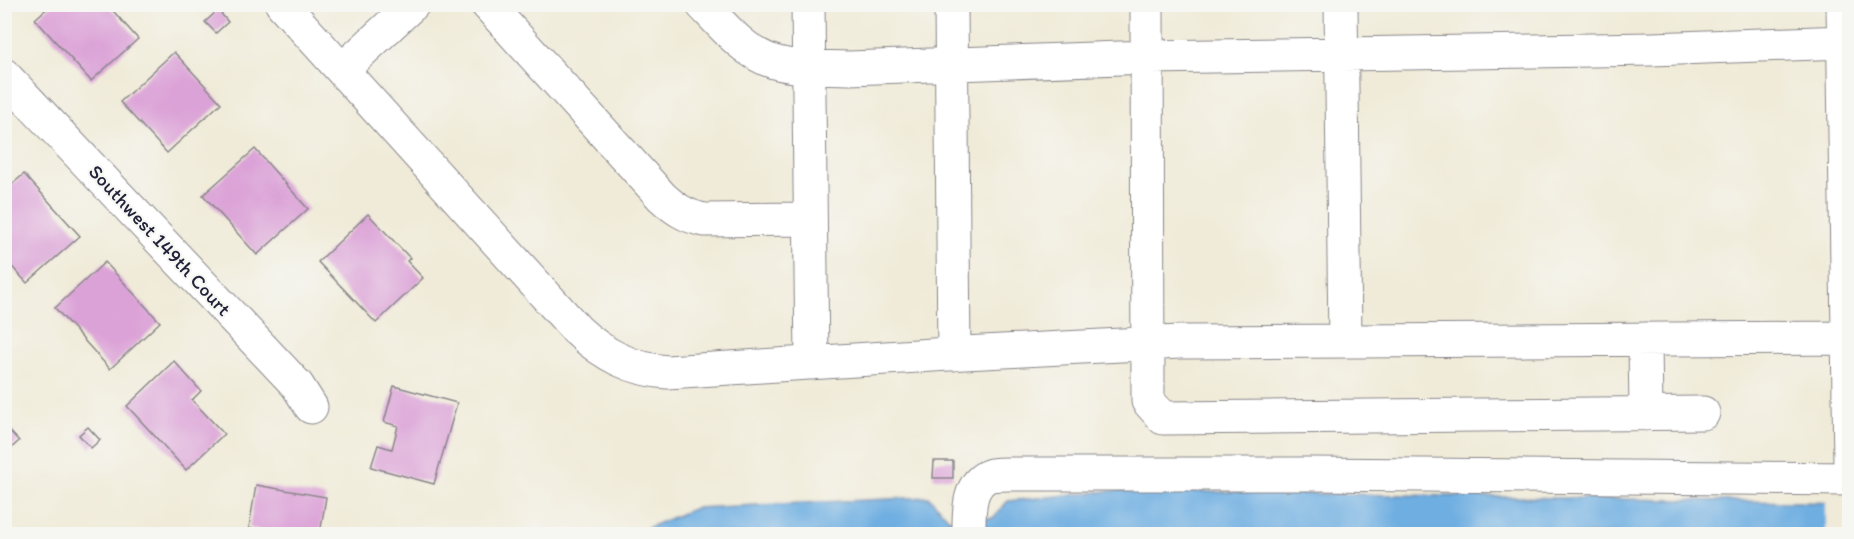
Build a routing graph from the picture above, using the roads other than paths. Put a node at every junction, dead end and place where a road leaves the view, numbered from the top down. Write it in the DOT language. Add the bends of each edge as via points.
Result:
graph roads {
  1 [pos="282,4"];
  2 [pos="413,4"];
  3 [pos="488,4"];
  4 [pos="702,4"];
  5 [pos="808,4"];
  6 [pos="951,4"];
  7 [pos="1147,4"];
  8 [pos="1341,4"];
  9 [pos="1843,4"];
  10 [pos="1843,42"];
  11 [pos="1340,52"];
  12 [pos="1148,57"];
  13 [pos="952,64"];
  14 [pos="808,66"];
  15 [pos="342,70"];
  16 [pos="4,75"];
  17 [pos="809,219"];
  18 [pos="1848,338"];
  19 [pos="1645,339"];
  20 [pos="1346,341"];
  21 [pos="1148,344"];
  22 [pos="954,354"];
  23 [pos="812,363"];
  24 [pos="312,407"];
  25 [pos="1646,414"];
  26 [pos="1703,414"];
  27 [pos="1850,462"];
  28 [pos="1850,479"];
  29 [pos="969,525"];
  1 -- 15 [label="street"];
  2 -- 15 [label="street"];
  3 -- 17 [label="street" via="662,197 681,213 705,220"];
  4 -- 14 [label="street" via="754,52 777,63"];
  5 -- 14 [label="street"];
  6 -- 13 [label="street"];
  7 -- 12 [label="street"];
  8 -- 11 [label="street"];
  9 -- 10 [label="street"];
  10 -- 11 [label="street" via="1652,50"];
  10 -- 18 [label="street"];
  11 -- 12 [label="street"];
  11 -- 20 [label="street"];
  12 -- 13 [label="street"];
  12 -- 21 [label="street"];
  13 -- 14 [label="street"];
  13 -- 22 [label="street"];
  14 -- 17 [label="street"];
  15 -- 23 [label="street" via="577,330 610,356 636,367 668,372"];
  16 -- 24 [label="street, Southwest 149th Court" via="297,385"];
  17 -- 23 [label="street"];
  18 -- 19 [label="street"];
  18 -- 27 [label="street"];
  19 -- 20 [label="street"];
  19 -- 25 [label="street"];
  20 -- 21 [label="street"];
  21 -- 22 [label="street"];
  21 -- 25 [label="street" via="1148,401 1163,418"];
  22 -- 23 [label="street"];
  25 -- 26 [label="street"];
  28 -- 29 [label="street" via="1010,474 991,475 979,481 971,496"];
}
